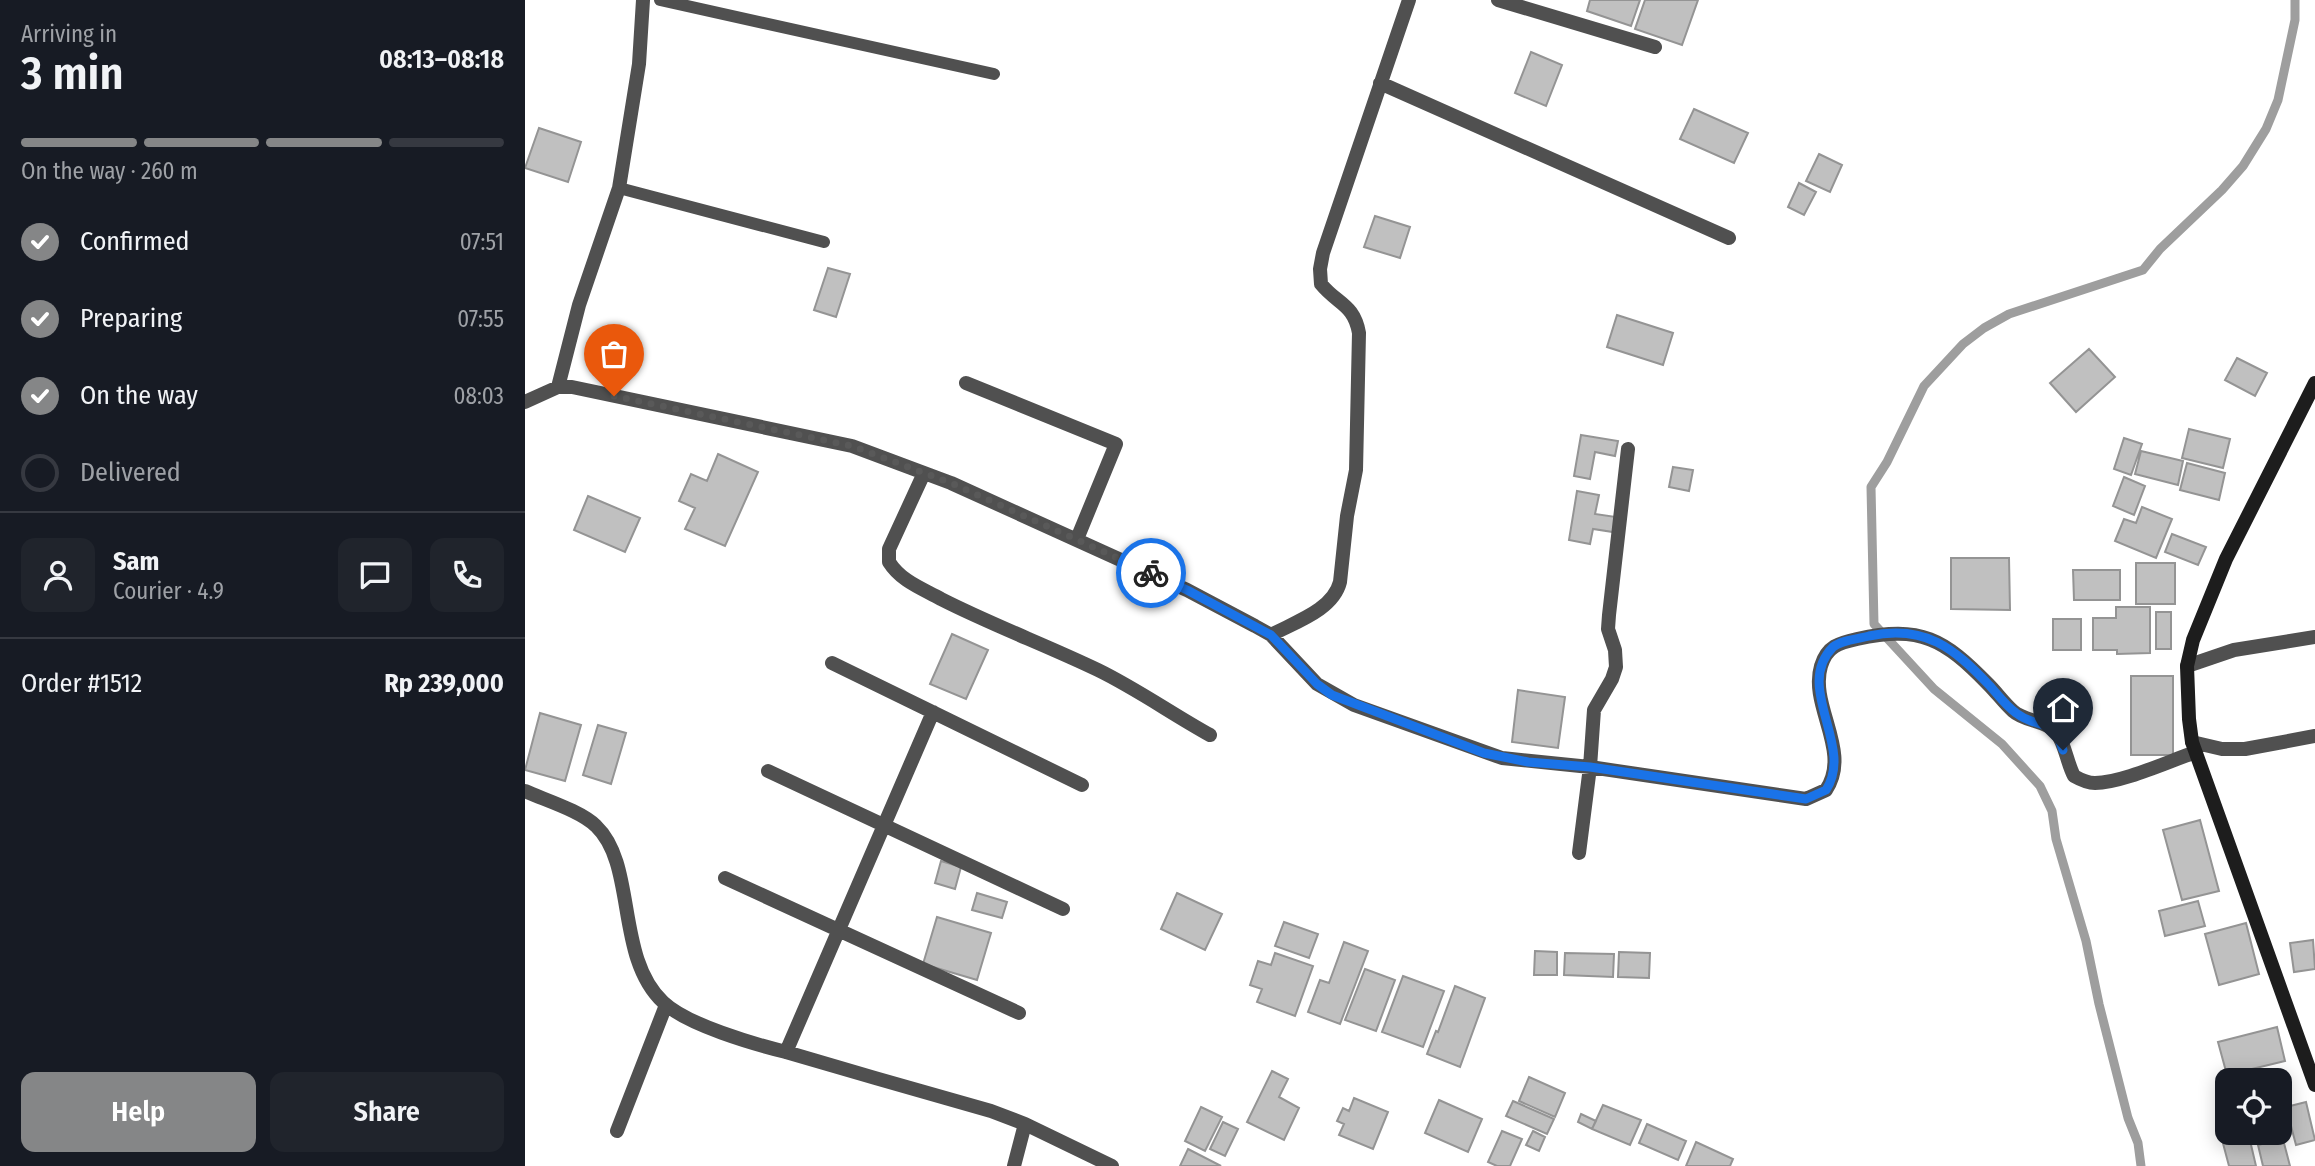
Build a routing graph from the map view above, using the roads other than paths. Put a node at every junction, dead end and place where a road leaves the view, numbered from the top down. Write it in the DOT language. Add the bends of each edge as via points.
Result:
graph roads {
  1 [pos="643,0"];
  2 [pos="660,0"];
  3 [pos="1409,0"];
  4 [pos="1498,0"];
  5 [pos="1655,47"];
  6 [pos="994,74"];
  7 [pos="1380,83"];
  8 [pos="619,188"];
  9 [pos="1729,238"];
  10 [pos="824,242"];
  11 [pos="966,383"];
  12 [pos="2315,383"];
  13 [pos="558,387"];
  14 [pos="525,402"];
  15 [pos="1628,449"];
  16 [pos="924,473"];
  17 [pos="1077,539"];
  18 [pos="1271,635"];
  19 [pos="2315,637"];
  20 [pos="832,663"];
  21 [pos="2187,666"];
  22 [pos="933,712"];
  23 [pos="1210,735"];
  24 [pos="2315,736"];
  25 [pos="2194,747"];
  26 [pos="1590,767"];
  27 [pos="768,771"];
  28 [pos="1082,785"];
  29 [pos="525,791"];
  30 [pos="884,825"];
  31 [pos="1579,853"];
  32 [pos="725,878"];
  33 [pos="1063,909"];
  34 [pos="839,930"];
  35 [pos="666,1005"];
  36 [pos="1019,1013"];
  37 [pos="786,1052"];
  38 [pos="2315,1085"];
  39 [pos="1025,1124"];
  40 [pos="617,1131"];
  41 [pos="1014,1166"];
  42 [pos="1112,1166"];
  1 -- 8 [label="street" via="639,64"];
  2 -- 6 [label="lane"];
  3 -- 7 [label="street"];
  4 -- 5 [label="street"];
  7 -- 9 [label="street"];
  7 -- 18 [label="street" via="1320,269 1321,284 1351,311 1359,333 1356,470 1340,582 1338,592 1323,607"];
  8 -- 10 [label="lane"];
  8 -- 13 [label="street" via="579,305"];
  11 -- 17 [label="street" via="1116,444"];
  12 -- 21 [label="street" via="2226,559"];
  13 -- 14 [label="street"];
  13 -- 16 [label="street" via="852,446"];
  15 -- 26 [label="street" via="1608,629 1616,667 1594,710"];
  16 -- 17 [label="street"];
  16 -- 23 [label="street" via="889,549 889,562 904,579 969,614 1097,670"];
  17 -- 18 [label="street"];
  18 -- 26 [label="street" via="1317,684 1354,705 1493,755"];
  19 -- 21 [label="street" via="2234,650"];
  20 -- 22 [label="street"];
  21 -- 25 [label="street"];
  22 -- 28 [label="street"];
  22 -- 30 [label="street"];
  24 -- 25 [label="street" via="2245,749"];
  25 -- 26 [label="street" via="2120,778 2083,781 2074,776 2053,729 2014,712 1942,643 1910,634 1875,635 1836,644 1821,666 1819,682 1834,750 1830,785 1821,793 1806,799"];
  25 -- 38 [label="street"];
  26 -- 31 [label="street"];
  27 -- 30 [label="street"];
  29 -- 35 [label="street" via="594,824 605,836 613,850 635,951 650,985"];
  30 -- 33 [label="street"];
  30 -- 34 [label="street"];
  32 -- 34 [label="street"];
  34 -- 36 [label="street"];
  34 -- 37 [label="street"];
  35 -- 37 [label="street" via="714,1029"];
  35 -- 40 [label="street"];
  37 -- 39 [label="street"];
  39 -- 41 [label="street"];
  39 -- 42 [label="street"];
}
